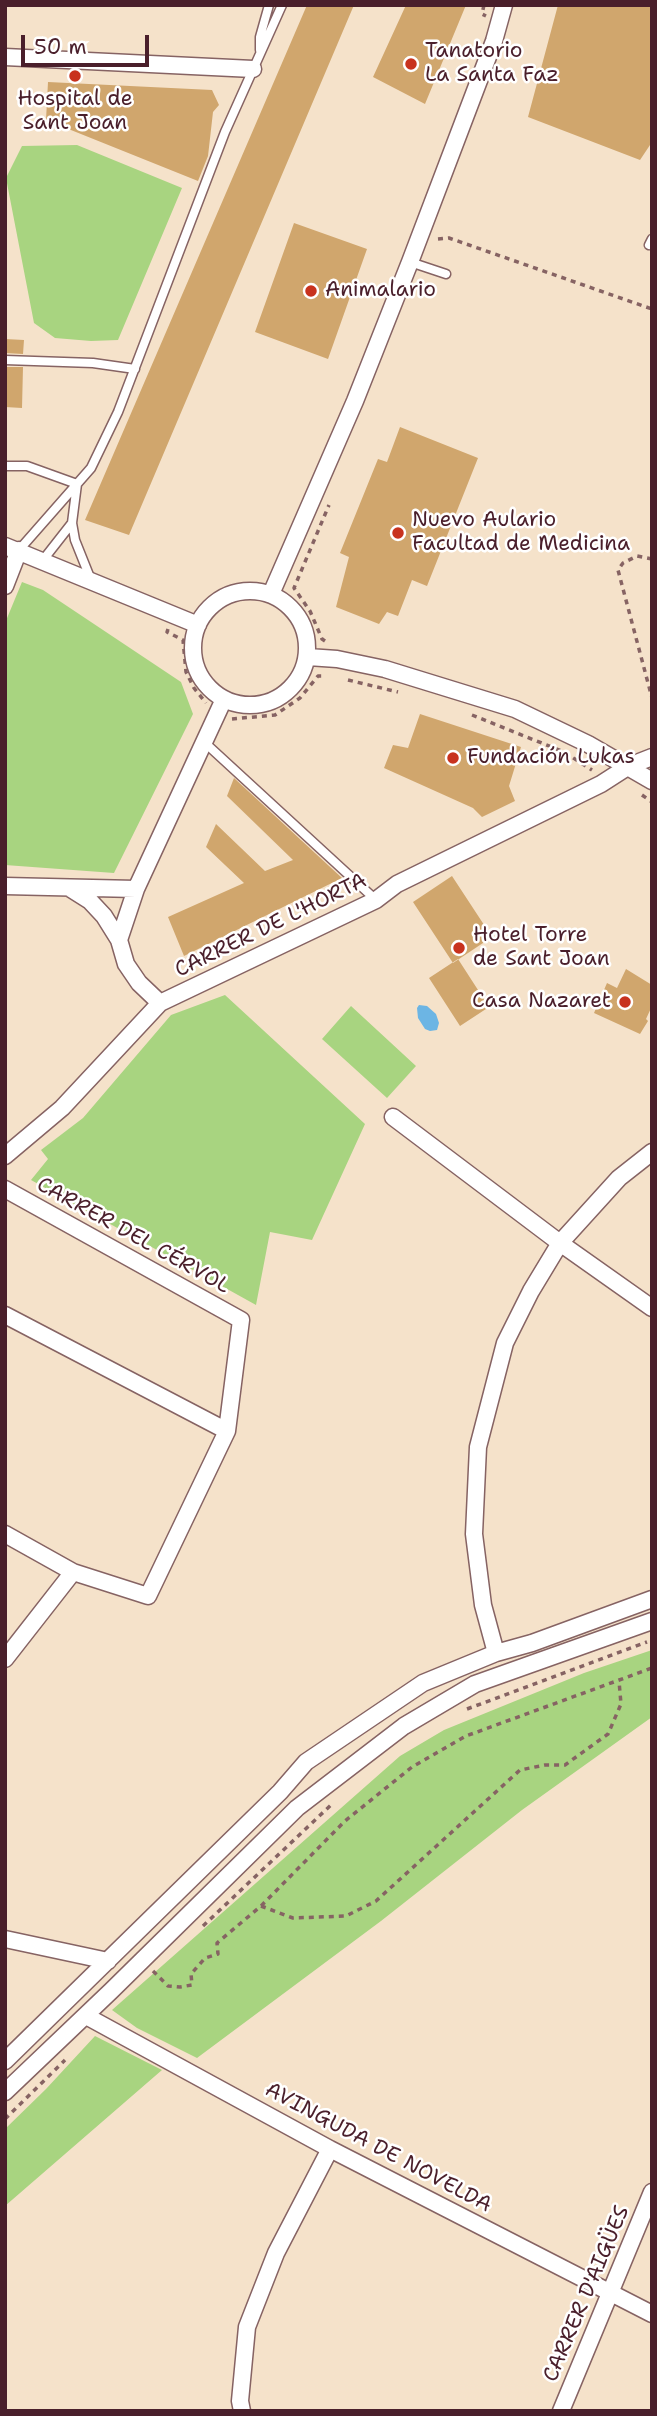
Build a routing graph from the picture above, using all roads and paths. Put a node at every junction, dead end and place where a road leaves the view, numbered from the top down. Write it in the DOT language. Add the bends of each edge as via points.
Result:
graph roads {
  1 [pos="270,5"];
  2 [pos="282,5"];
  3 [pos="512,5"];
  4 [pos="502,13"];
  5 [pos="261,53"];
  6 [pos="5,57"];
  7 [pos="253,69"];
  8 [pos="424,226"];
  9 [pos="438,239"];
  10 [pos="410,262"];
  11 [pos="426,268"];
  12 [pos="446,274"];
  13 [pos="652,309"];
  14 [pos="5,360"];
  15 [pos="135,369"];
  16 [pos="5,466"];
  17 [pos="78,484"];
  18 [pos="330,504"];
  19 [pos="72,523"];
  20 [pos="12,548"];
  21 [pos="652,559"];
  22 [pos="43,560"];
  23 [pos="91,580"];
  24 [pos="6,582"];
  25 [pos="271,594"];
  26 [pos="173,614"];
  27 [pos="198,625"];
  28 [pos="307,657"];
  29 [pos="337,659"];
  30 [pos="346,679"];
  31 [pos="409,695"];
  32 [pos="652,698"];
  33 [pos="224,699"];
  34 [pos="468,713"];
  35 [pos="211,725"];
  36 [pos="203,741"];
  37 [pos="652,757"];
  38 [pos="629,766"];
  39 [pos="652,781"];
  40 [pos="601,784"];
  41 [pos="635,790"];
  42 [pos="652,802"];
  43 [pos="5,886"];
  44 [pos="71,889"];
  45 [pos="136,889"];
  46 [pos="376,900"];
  47 [pos="119,940"];
  48 [pos="160,1003"];
  49 [pos="393,1117"];
  50 [pos="652,1152"];
  51 [pos="5,1156"];
  52 [pos="5,1189"];
  53 [pos="560,1243"];
  54 [pos="652,1308"];
  55 [pos="5,1315"];
  56 [pos="227,1431"];
  57 [pos="5,1534"];
  58 [pos="73,1572"];
  59 [pos="652,1599"];
  60 [pos="652,1622"];
  61 [pos="652,1640"];
  62 [pos="496,1653"];
  63 [pos="5,1659"];
  64 [pos="652,1668"];
  65 [pos="619,1681"];
  66 [pos="462,1712"];
  67 [pos="341,1796"];
  68 [pos="261,1906"];
  69 [pos="199,1929"];
  70 [pos="5,1939"];
  71 [pos="108,1961"];
  72 [pos="161,1962"];
  73 [pos="152,1970"];
  74 [pos="146,1976"];
  75 [pos="86,2016"];
  76 [pos="71,2054"];
  77 [pos="5,2061"];
  78 [pos="5,2092"];
  79 [pos="5,2119"];
  80 [pos="331,2148"];
  81 [pos="652,2192"];
  82 [pos="610,2292"];
  83 [pos="652,2314"];
  84 [pos="242,2411"];
  85 [pos="561,2411"];
  1 -- 5 [label="lane" via="260,37"];
  2 -- 5 [label="lane"];
  3 -- 4 [label="street"];
  4 -- 8 [label="street"];
  5 -- 7 [label="lane"];
  6 -- 7 [label="street"];
  7 -- 15 [label="lane"];
  8 -- 9 [label="path"];
  8 -- 10 [label="street"];
  9 -- 11 [label="path"];
  9 -- 13 [label="path" via="449,238"];
  10 -- 11 [label="lane"];
  10 -- 25 [label="street"];
  11 -- 12 [label="lane"];
  14 -- 15 [label="lane"];
  15 -- 17 [label="lane" via="91,468"];
  16 -- 17 [label="lane" via="27,466"];
  17 -- 19 [label="lane"];
  17 -- 20 [label="lane"];
  18 -- 29 [label="path" via="293,588 322,639 340,648"];
  19 -- 22 [label="lane"];
  19 -- 23 [label="lane"];
  20 -- 22 [label="street"];
  20 -- 24 [label="street"];
  21 -- 32 [label="path" via="637,556 618,570"];
  22 -- 23 [label="street"];
  23 -- 26 [label="street"];
  25 -- 27 [label="street" via="234,592 206,610"];
  25 -- 28 [label="street" via="295,611 303,625"];
  26 -- 27 [label="street"];
  26 -- 35 [label="path" via="167,632 183,640 186,672 207,704 205,721"];
  27 -- 33 [label="street" via="194,660 200,676"];
  28 -- 29 [label="street"];
  28 -- 33 [label="street" via="302,675 274,701 242,705"];
  29 -- 35 [label="path" via="334,676 318,676 300,698 275,715 233,718 225,730"];
  29 -- 38 [label="street" via="515,709"];
  30 -- 31 [label="path"];
  33 -- 35 [label="street"];
  34 -- 40 [label="path" via="564,752 595,772"];
  35 -- 36 [label="street"];
  36 -- 45 [label="street"];
  36 -- 46 [label="lane"];
  37 -- 38 [label="street, CARRER DE L'HORTA"];
  38 -- 39 [label="street"];
  38 -- 40 [label="street, CARRER DE L'HORTA"];
  40 -- 46 [label="street, CARRER DE L'HORTA" via="397,884"];
  41 -- 42 [label="path"];
  43 -- 44 [label="street"];
  44 -- 45 [label="street"];
  44 -- 47 [label="street" via="90,901"];
  45 -- 47 [label="street"];
  46 -- 48 [label="street, CARRER DE L'HORTA"];
  47 -- 48 [label="street" via="126,964"];
  48 -- 51 [label="street, CARRER DE L'HORTA" via="62,1108"];
  49 -- 53 [label="street"];
  50 -- 53 [label="street" via="620,1178"];
  52 -- 56 [label="street, CARRER DEL CÉRVOL" via="241,1320"];
  53 -- 54 [label="street"];
  53 -- 62 [label="street" via="505,1343 478,1447 474,1534"];
  55 -- 56 [label="street"];
  56 -- 58 [label="street" via="148,1597"];
  57 -- 58 [label="street"];
  58 -- 63 [label="street"];
  59 -- 62 [label="street"];
  60 -- 75 [label="street" via="475,1684 404,1727 297,1808"];
  61 -- 66 [label="path"];
  62 -- 71 [label="street" via="423,1683 306,1762"];
  64 -- 65 [label="path"];
  65 -- 68 [label="path" via="466,1736 412,1767 345,1821"];
  65 -- 68 [label="path" via="621,1704 608,1734 565,1765 520,1770 376,1901 346,1916 293,1918"];
  67 -- 69 [label="path"];
  68 -- 73 [label="path" via="218,1943 218,1954 205,1958 191,1974 192,1985 168,1986"];
  70 -- 71 [label="street"];
  71 -- 77 [label="street"];
  72 -- 73 [label="path"];
  73 -- 74 [label="path"];
  75 -- 78 [label="street"];
  75 -- 80 [label="street, AVINGUDA DE NOVELDA"];
  76 -- 79 [label="path"];
  80 -- 82 [label="street, AVINGUDA DE NOVELDA"];
  80 -- 84 [label="street" via="276,2253 247,2327"];
  81 -- 82 [label="street, CARRER D'AIGÜES"];
  82 -- 83 [label="street, AVINGUDA DE NOVELDA"];
  82 -- 85 [label="street, CARRER D'AIGÜES"];
}
